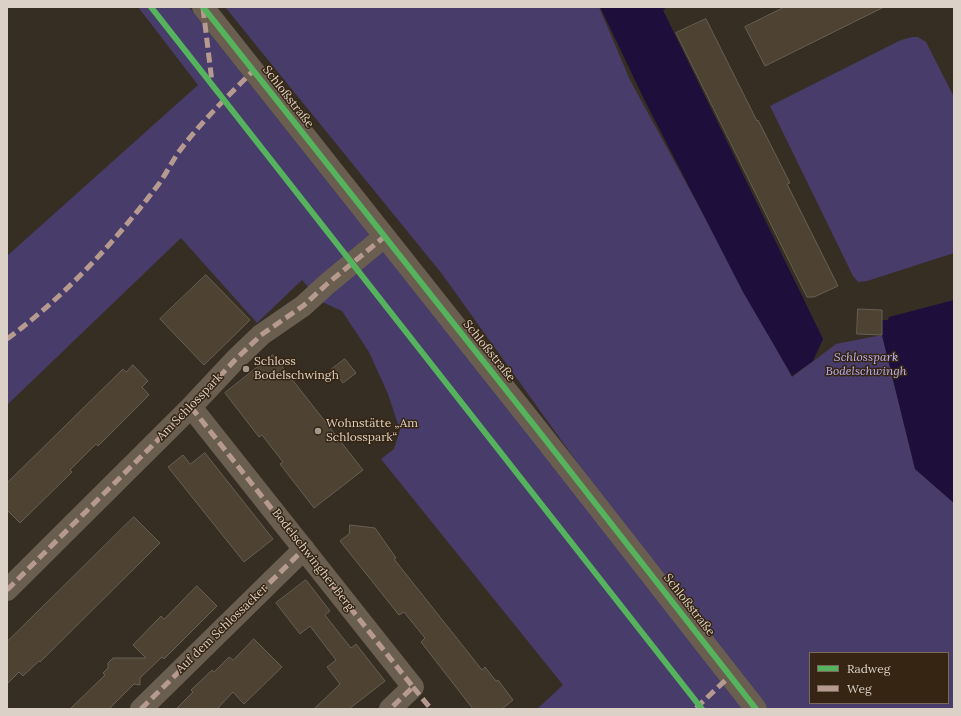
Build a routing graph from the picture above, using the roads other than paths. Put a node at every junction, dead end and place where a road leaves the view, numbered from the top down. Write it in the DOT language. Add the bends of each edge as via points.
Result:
graph roads {
  1 [pos="203,7"];
  2 [pos="384,236"];
  3 [pos="191,407"];
  4 [pos="304,549"];
  5 [pos="7,590"];
  6 [pos="141,709"];
  7 [pos="390,709"];
  8 [pos="756,709"];
  1 -- 2 [label="street, Schloßstraße"];
  2 -- 3 [label="street, Am Schlosspark" via="303,306 261,335"];
  2 -- 8 [label="street, Schloßstraße"];
  3 -- 4 [label="street, Bodelschwingher Berg"];
  3 -- 5 [label="street, Am Schlosspark"];
  4 -- 6 [label="street, Auf dem Schlossacker"];
  4 -- 7 [label="street, Bodelschwingher Berg" via="413,687"];
}
